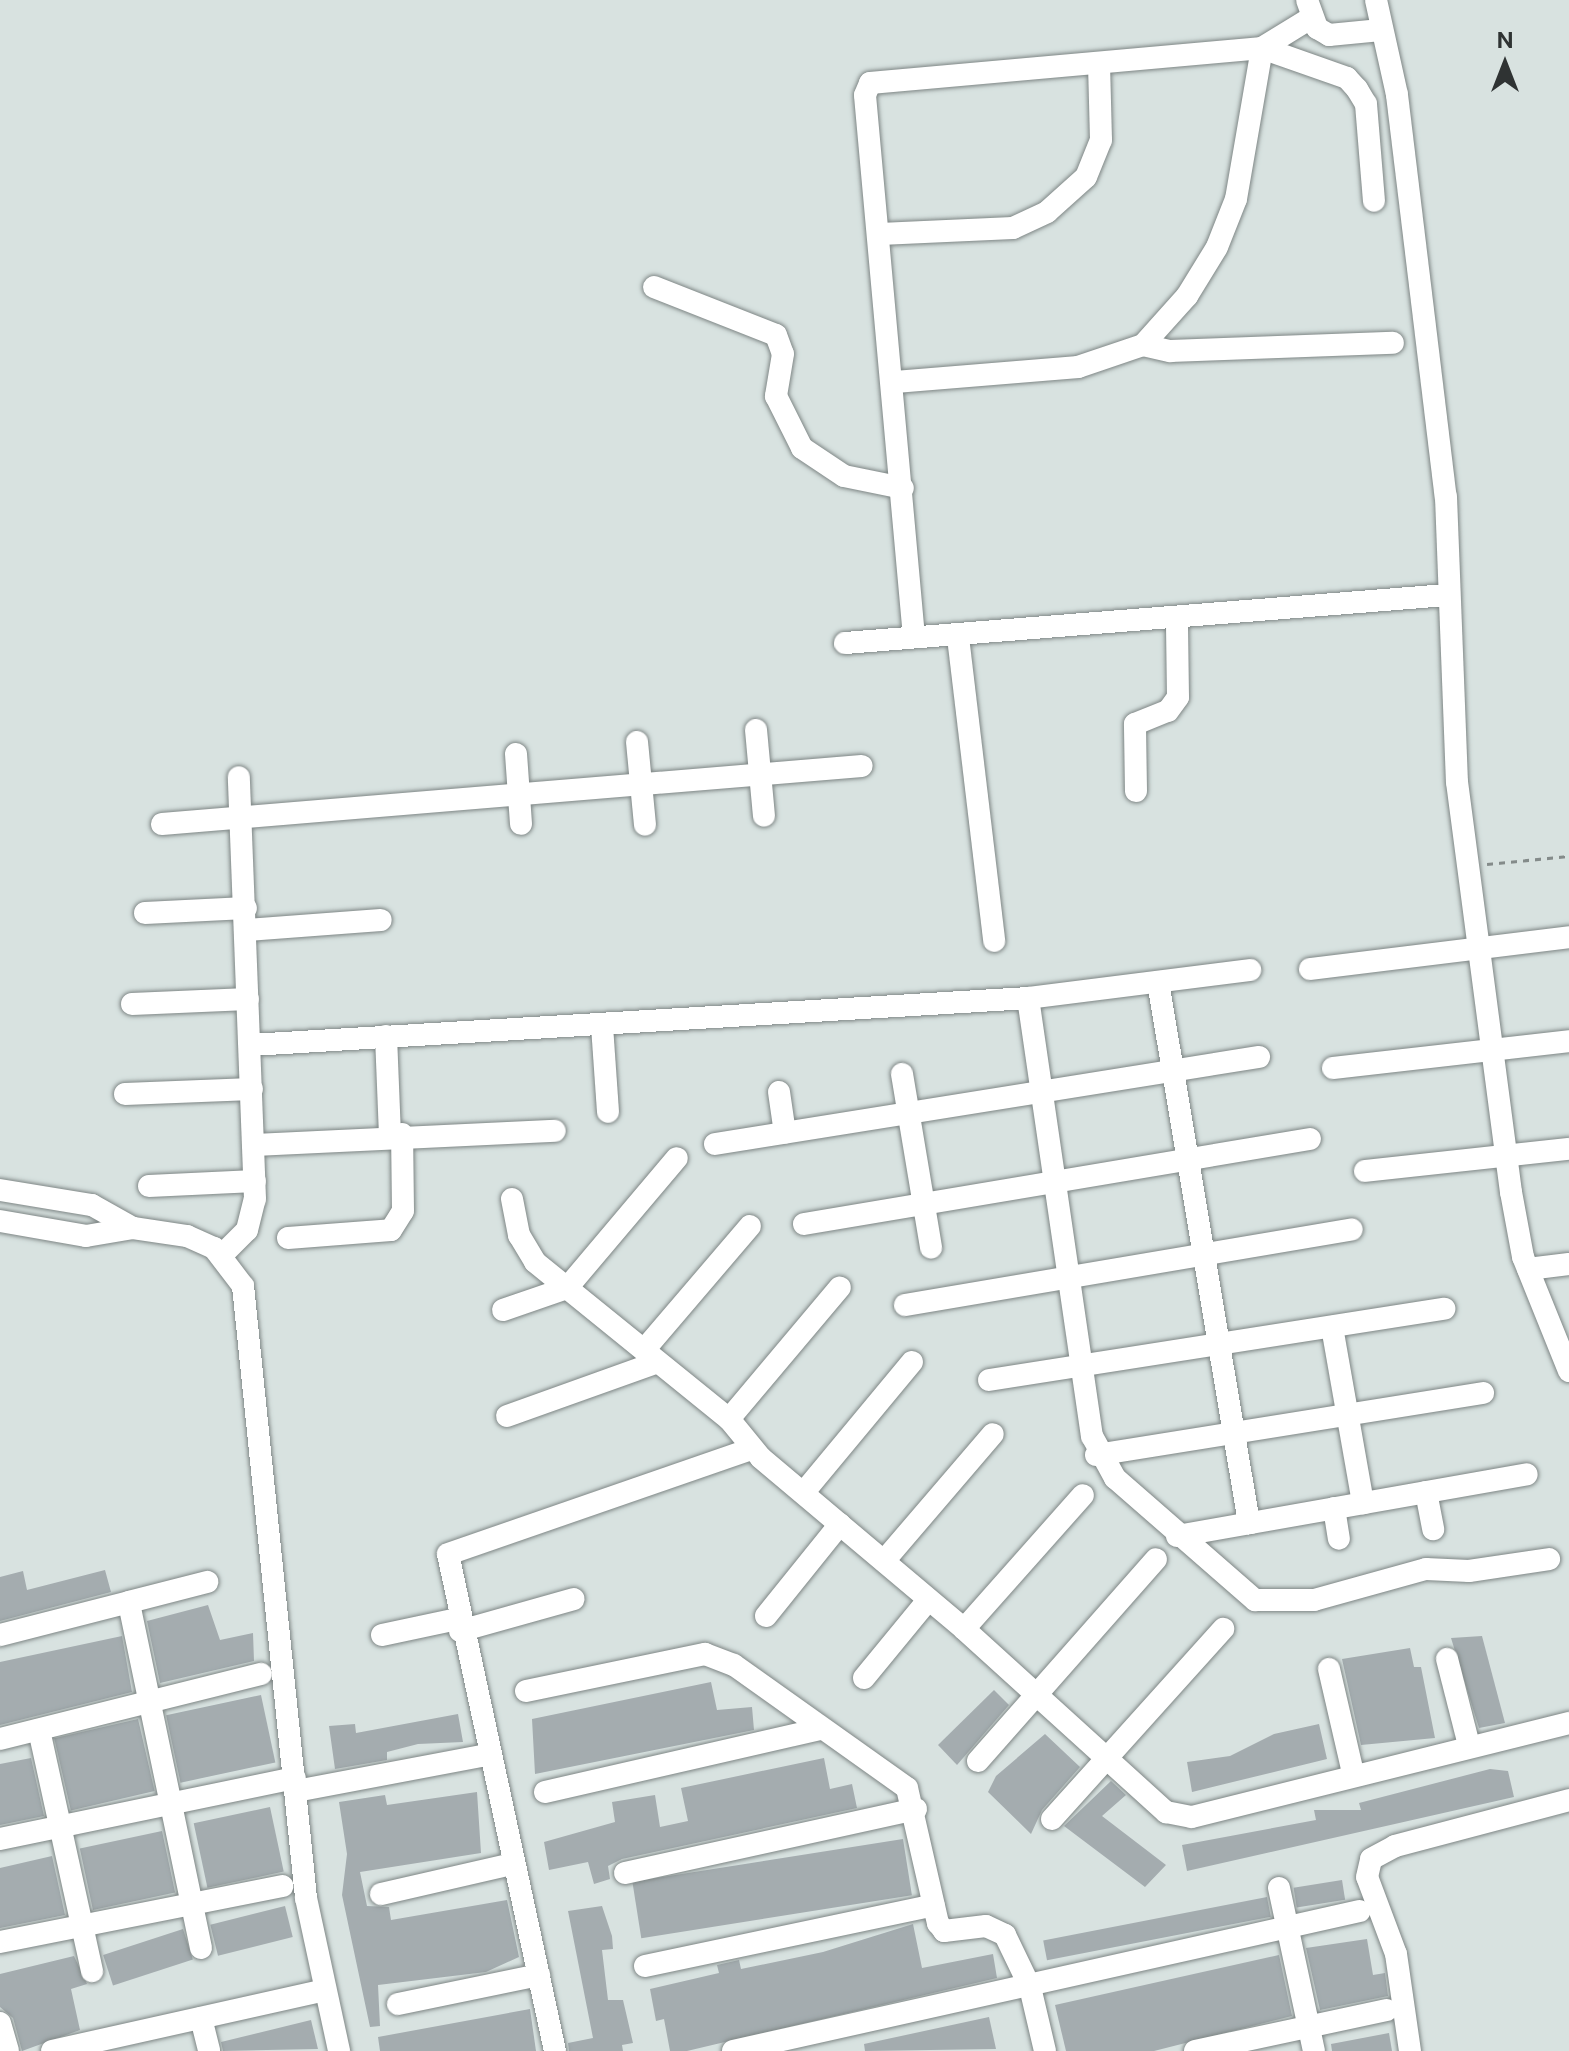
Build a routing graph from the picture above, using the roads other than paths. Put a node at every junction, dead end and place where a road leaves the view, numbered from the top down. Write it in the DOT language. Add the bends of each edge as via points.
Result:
graph roads {
  1 [pos="1376,0"];
  2 [pos="1309,9"];
  3 [pos="1381,30"];
  4 [pos="1262,48"];
  5 [pos="1099,65"];
  6 [pos="1374,201"];
  7 [pos="880,234"];
  8 [pos="654,287"];
  9 [pos="1393,343"];
  10 [pos="1143,345"];
  11 [pos="895,382"];
  12 [pos="903,488"];
  13 [pos="1447,595"];
  14 [pos="1177,621"];
  15 [pos="914,637"];
  16 [pos="958,637"];
  17 [pos="845,643"];
  18 [pos="756,730"];
  19 [pos="637,742"];
  20 [pos="516,754"];
  21 [pos="862,766"];
  22 [pos="761,775"];
  23 [pos="239,777"];
  24 [pos="641,785"];
  25 [pos="1136,791"];
  26 [pos="519,795"];
  27 [pos="764,816"];
  28 [pos="239,819"];
  29 [pos="162,824"];
  30 [pos="521,824"];
  31 [pos="645,825"];
  32 [pos="145,913"];
  33 [pos="247,919"];
  34 [pos="381,920"];
  35 [pos="1569,937"];
  36 [pos="994,941"];
  37 [pos="1482,947"];
  38 [pos="1310,969"];
  39 [pos="1250,970"];
  40 [pos="1158,982"];
  41 [pos="1028,998"];
  42 [pos="248,999"];
  43 [pos="132,1004"];
  44 [pos="602,1026"];
  45 [pos="386,1036"];
  46 [pos="1569,1041"];
  47 [pos="251,1045"];
  48 [pos="1497,1049"];
  49 [pos="1259,1057"];
  50 [pos="1333,1068"];
  51 [pos="1169,1073"];
  52 [pos="902,1074"];
  53 [pos="252,1089"];
  54 [pos="779,1092"];
  55 [pos="125,1094"];
  56 [pos="1042,1095"];
  57 [pos="608,1112"];
  58 [pos="909,1115"];
  59 [pos="555,1131"];
  60 [pos="785,1133"];
  61 [pos="396,1135"];
  62 [pos="1310,1139"];
  63 [pos="715,1144"];
  64 [pos="255,1145"];
  65 [pos="1569,1149"];
  66 [pos="1508,1156"];
  67 [pos="677,1158"];
  68 [pos="1186,1161"];
  69 [pos="1365,1171"];
  70 [pos="255,1181"];
  71 [pos="1055,1183"];
  72 [pos="149,1186"];
  73 [pos="0,1190"];
  74 [pos="37,1197"];
  75 [pos="512,1199"];
  76 [pos="925,1204"];
  77 [pos="11,1223"];
  78 [pos="804,1224"];
  79 [pos="750,1226"];
  80 [pos="133,1228"];
  81 [pos="1352,1229"];
  82 [pos="288,1238"];
  83 [pos="931,1248"];
  84 [pos="222,1255"];
  85 [pos="1202,1255"];
  86 [pos="1569,1264"];
  87 [pos="1528,1269"];
  88 [pos="1069,1278"];
  89 [pos="840,1287"];
  90 [pos="567,1288"];
  91 [pos="905,1305"];
  92 [pos="1444,1309"];
  93 [pos="503,1310"];
  94 [pos="1332,1327"];
  95 [pos="1217,1345"];
  96 [pos="651,1356"];
  97 [pos="912,1362"];
  98 [pos="1082,1366"];
  99 [pos="1569,1371"];
  100 [pos="989,1380"];
  101 [pos="1483,1393"];
  102 [pos="1345,1414"];
  103 [pos="507,1416"];
  104 [pos="729,1419"];
  105 [pos="1230,1431"];
  106 [pos="993,1434"];
  107 [pos="751,1449"];
  108 [pos="1096,1455"];
  109 [pos="1527,1474"];
  110 [pos="804,1492"];
  111 [pos="1426,1492"];
  112 [pos="1083,1495"];
  113 [pos="1363,1503"];
  114 [pos="1334,1508"];
  115 [pos="1249,1523"];
  116 [pos="840,1524"];
  117 [pos="1433,1529"];
  118 [pos="1177,1536"];
  119 [pos="1339,1539"];
  120 [pos="1156,1559"];
  121 [pos="1549,1559"];
  122 [pos="884,1561"];
  123 [pos="207,1582"];
  124 [pos="574,1599"];
  125 [pos="928,1600"];
  126 [pos="129,1602"];
  127 [pos="766,1616"];
  128 [pos="458,1625"];
  129 [pos="964,1629"];
  130 [pos="1223,1629"];
  131 [pos="0,1635"];
  132 [pos="382,1635"];
  133 [pos="1447,1659"];
  134 [pos="1329,1669"];
  135 [pos="261,1674"];
  136 [pos="864,1678"];
  137 [pos="526,1691"];
  138 [pos="1037,1695"];
  139 [pos="150,1703"];
  140 [pos="1562,1725"];
  141 [pos="819,1729"];
  142 [pos="39,1730"];
  143 [pos="0,1739"];
  144 [pos="1469,1745"];
  145 [pos="487,1755"];
  146 [pos="978,1761"];
  147 [pos="1113,1761"];
  148 [pos="1353,1773"];
  149 [pos="296,1785"];
  150 [pos="545,1792"];
  151 [pos="1569,1800"];
  152 [pos="175,1802"];
  153 [pos="916,1809"];
  154 [pos="1052,1819"];
  155 [pos="60,1825"];
  156 [pos="0,1839"];
  157 [pos="512,1864"];
  158 [pos="625,1873"];
  159 [pos="282,1886"];
  160 [pos="1279,1888"];
  161 [pos="381,1894"];
  162 [pos="196,1903"];
  163 [pos="934,1905"];
  164 [pos="1360,1911"];
  165 [pos="82,1925"];
  166 [pos="1286,1927"];
  167 [pos="0,1942"];
  168 [pos="201,1948"];
  169 [pos="645,1966"];
  170 [pos="92,1971"];
  171 [pos="539,1975"];
  172 [pos="1030,1987"];
  173 [pos="325,1990"];
  174 [pos="398,2004"];
  175 [pos="1387,2010"];
  176 [pos="201,2018"];
  177 [pos="0,2023"];
  178 [pos="1309,2026"];
  179 [pos="90,2047"];
  180 [pos="8,2051"];
  181 [pos="52,2051"];
  182 [pos="209,2051"];
  183 [pos="339,2051"];
  184 [pos="555,2051"];
  185 [pos="733,2051"];
  186 [pos="1045,2051"];
  187 [pos="1195,2051"];
  188 [pos="1314,2051"];
  189 [pos="1410,2051"];
  1 -- 3 [label="street"];
  2 -- 3 [label="street" via="1341,38"];
  2 -- 4 [label="street"];
  3 -- 13 [label="street" via="1406,161 1446,497"];
  4 -- 5 [label="street"];
  4 -- 6 [label="street" via="1347,78 1357,89 1366,104"];
  4 -- 10 [label="street" via="1236,199 1217,247 1187,296"];
  5 -- 7 [label="street" via="1101,140 1086,177 1047,212 1013,228"];
  5 -- 7 [label="street" via="870,83 865,95"];
  7 -- 11 [label="street"];
  8 -- 12 [label="street" via="776,335 783,354 776,396 802,448 844,476"];
  9 -- 10 [label="street" via="1170,351"];
  10 -- 11 [label="street" via="1078,367"];
  11 -- 12 [label="street"];
  12 -- 15 [label="street"];
  13 -- 14 [label="street"];
  13 -- 37 [label="street" via="1457,782"];
  14 -- 16 [label="street"];
  14 -- 25 [label="street" via="1178,697 1168,711 1135,724"];
  15 -- 16 [label="street"];
  15 -- 17 [label="street"];
  16 -- 36 [label="street"];
  18 -- 22 [label="street"];
  19 -- 24 [label="street"];
  20 -- 26 [label="street"];
  21 -- 22 [label="street"];
  22 -- 24 [label="street"];
  22 -- 27 [label="street"];
  23 -- 28 [label="street"];
  24 -- 26 [label="street"];
  24 -- 31 [label="street"];
  26 -- 28 [label="street"];
  26 -- 30 [label="street"];
  28 -- 29 [label="street"];
  28 -- 33 [label="street"];
  32 -- 33 [label="street"];
  33 -- 34 [label="street"];
  33 -- 42 [label="street"];
  35 -- 37 [label="street"];
  37 -- 38 [label="street"];
  37 -- 48 [label="street"];
  39 -- 40 [label="street"];
  40 -- 41 [label="street"];
  40 -- 51 [label="street"];
  41 -- 44 [label="street"];
  41 -- 56 [label="street"];
  42 -- 43 [label="street"];
  42 -- 47 [label="street"];
  44 -- 45 [label="street"];
  44 -- 57 [label="street"];
  45 -- 47 [label="street"];
  45 -- 61 [label="street"];
  46 -- 48 [label="street"];
  47 -- 53 [label="street"];
  48 -- 50 [label="street"];
  48 -- 66 [label="street"];
  49 -- 51 [label="street"];
  51 -- 56 [label="street"];
  51 -- 68 [label="street"];
  52 -- 58 [label="street"];
  53 -- 55 [label="street"];
  53 -- 64 [label="street"];
  54 -- 60 [label="street"];
  56 -- 58 [label="street"];
  56 -- 71 [label="street"];
  58 -- 60 [label="street"];
  58 -- 76 [label="street"];
  59 -- 61 [label="street"];
  60 -- 63 [label="street"];
  61 -- 64 [label="street"];
  61 -- 82 [label="street" via="403,1211 391,1230"];
  62 -- 68 [label="street"];
  64 -- 70 [label="street"];
  65 -- 66 [label="street"];
  66 -- 69 [label="street"];
  66 -- 87 [label="street"];
  67 -- 90 [label="street"];
  68 -- 71 [label="street"];
  68 -- 85 [label="street"];
  70 -- 72 [label="street"];
  70 -- 84 [label="street" via="247,1230"];
  71 -- 76 [label="street"];
  71 -- 88 [label="street"];
  73 -- 74 [label="street"];
  74 -- 77 [label="street"];
  74 -- 80 [label="street" via="92,1205"];
  75 -- 90 [label="street" via="526,1250"];
  76 -- 78 [label="street"];
  76 -- 83 [label="street"];
  77 -- 80 [label="street" via="86,1236"];
  79 -- 96 [label="street"];
  80 -- 84 [label="street" via="187,1236"];
  81 -- 85 [label="street"];
  84 -- 149 [label="street" via="243,1286 247,1311"];
  85 -- 88 [label="street"];
  85 -- 95 [label="street"];
  86 -- 87 [label="street"];
  87 -- 99 [label="street"];
  88 -- 91 [label="street"];
  88 -- 98 [label="street"];
  89 -- 104 [label="street"];
  90 -- 93 [label="street"];
  90 -- 96 [label="street"];
  92 -- 94 [label="street"];
  94 -- 95 [label="street"];
  94 -- 102 [label="street"];
  95 -- 98 [label="street"];
  95 -- 105 [label="street"];
  96 -- 103 [label="street"];
  96 -- 104 [label="street"];
  97 -- 110 [label="street"];
  98 -- 100 [label="street"];
  98 -- 108 [label="street"];
  101 -- 102 [label="street"];
  102 -- 105 [label="street"];
  102 -- 113 [label="street"];
  104 -- 107 [label="street"];
  105 -- 108 [label="street"];
  105 -- 115 [label="street"];
  106 -- 122 [label="street"];
  107 -- 110 [label="street"];
  107 -- 128 [label="street" via="455,1549 445,1563"];
  108 -- 118 [label="street"];
  109 -- 111 [label="street"];
  110 -- 116 [label="street"];
  111 -- 113 [label="street"];
  111 -- 117 [label="street"];
  112 -- 129 [label="street"];
  113 -- 114 [label="street"];
  114 -- 115 [label="street"];
  114 -- 119 [label="street"];
  115 -- 118 [label="street"];
  116 -- 122 [label="street"];
  116 -- 127 [label="street"];
  118 -- 121 [label="street" via="1255,1600 1285,1603 1426,1569 1469,1571"];
  120 -- 138 [label="street"];
  122 -- 125 [label="street"];
  123 -- 126 [label="street"];
  124 -- 128 [label="street"];
  125 -- 129 [label="street"];
  125 -- 136 [label="street"];
  126 -- 131 [label="street"];
  126 -- 139 [label="street"];
  128 -- 132 [label="street"];
  128 -- 145 [label="street"];
  129 -- 138 [label="street"];
  130 -- 147 [label="street"];
  133 -- 144 [label="street"];
  134 -- 148 [label="street"];
  135 -- 139 [label="street"];
  137 -- 141 [label="street" via="705,1654 734,1665"];
  138 -- 146 [label="street"];
  138 -- 147 [label="street"];
  139 -- 142 [label="street"];
  139 -- 152 [label="street"];
  140 -- 144 [label="street"];
  141 -- 150 [label="street"];
  141 -- 153 [label="street" via="907,1788"];
  142 -- 143 [label="street"];
  142 -- 155 [label="street"];
  144 -- 148 [label="street"];
  145 -- 149 [label="street"];
  145 -- 157 [label="street"];
  147 -- 148 [label="street" via="1149,1800 1178,1817"];
  147 -- 154 [label="street"];
  149 -- 152 [label="street"];
  149 -- 173 [label="street" via="306,1898"];
  151 -- 189 [label="street" via="1395,1846 1371,1859 1367,1877 1396,1954"];
  152 -- 155 [label="street"];
  152 -- 162 [label="street"];
  153 -- 158 [label="street"];
  153 -- 163 [label="street"];
  155 -- 156 [label="street"];
  155 -- 165 [label="street"];
  157 -- 161 [label="street"];
  157 -- 171 [label="street"];
  159 -- 162 [label="street"];
  160 -- 166 [label="street"];
  162 -- 165 [label="street"];
  162 -- 168 [label="street"];
  163 -- 169 [label="street"];
  163 -- 172 [label="street" via="944,1931 998,1928"];
  164 -- 166 [label="street"];
  165 -- 167 [label="street"];
  165 -- 170 [label="street"];
  166 -- 172 [label="street"];
  166 -- 178 [label="street"];
  171 -- 174 [label="street"];
  171 -- 184 [label="street"];
  172 -- 185 [label="street"];
  172 -- 186 [label="street"];
  173 -- 176 [label="street"];
  173 -- 183 [label="street"];
  175 -- 178 [label="street"];
  176 -- 179 [label="street"];
  176 -- 182 [label="street"];
  177 -- 180 [label="street"];
  178 -- 187 [label="street"];
  178 -- 188 [label="street"];
  179 -- 181 [label="street"];
}
